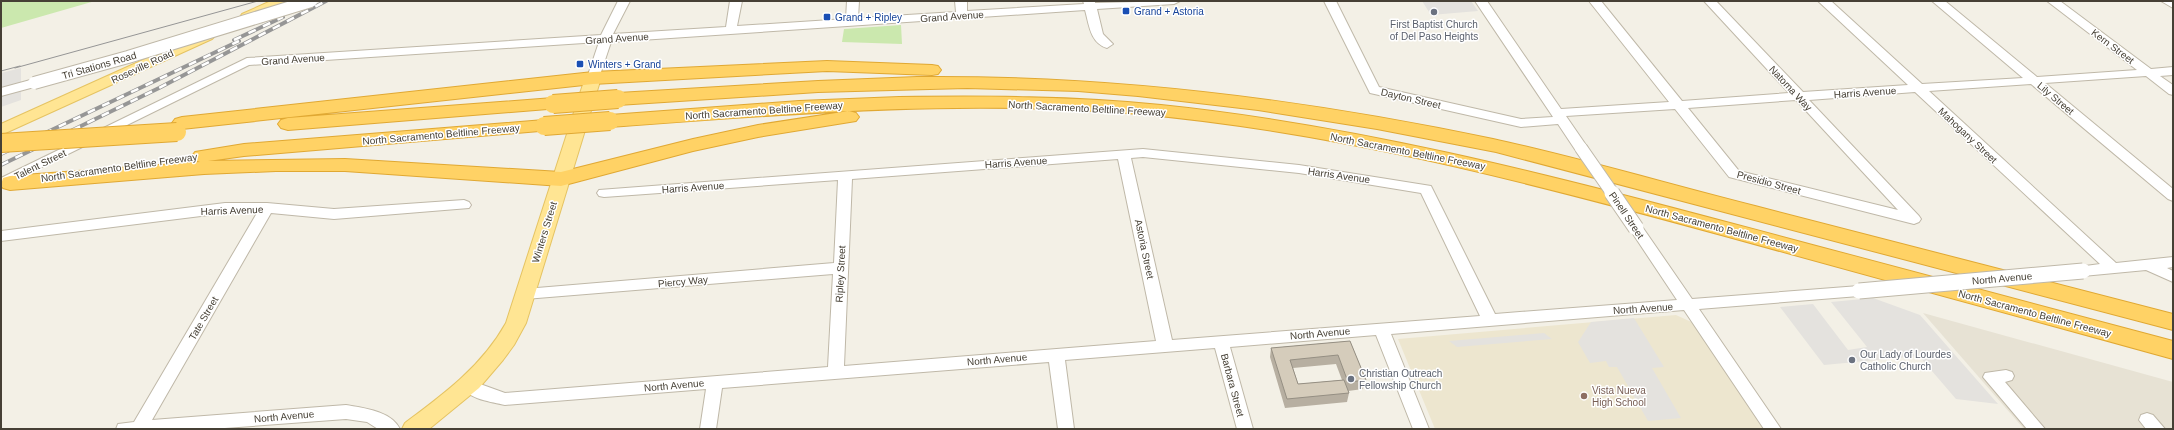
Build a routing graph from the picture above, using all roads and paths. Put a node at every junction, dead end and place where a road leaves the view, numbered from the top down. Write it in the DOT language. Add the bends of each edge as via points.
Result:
graph roads {
  1 [pos="282,1"];
  2 [pos="311,1"];
  3 [pos="624,1"];
  4 [pos="736,1"];
  5 [pos="853,1"];
  6 [pos="961,1"];
  7 [pos="1174,1"];
  8 [pos="1330,1"];
  9 [pos="1481,1"];
  10 [pos="1595,1"];
  11 [pos="1710,1"];
  12 [pos="1824,1"];
  13 [pos="1938,1"];
  14 [pos="2053,1"];
  15 [pos="2167,1"];
  16 [pos="1090,4"];
  17 [pos="2173,5"];
  18 [pos="962,15"];
  19 [pos="852,22"];
  20 [pos="731,30"];
  21 [pos="605,39"];
  22 [pos="1107,44"];
  23 [pos="2173,71"];
  24 [pos="2149,73"];
  25 [pos="593,78"];
  26 [pos="2034,81"];
  27 [pos="1918,89"];
  28 [pos="2173,91"];
  29 [pos="1,92"];
  30 [pos="1178,94"];
  31 [pos="1799,97"];
  32 [pos="982,102"];
  33 [pos="1679,105"];
  34 [pos="1559,117"];
  35 [pos="1521,123"];
  36 [pos="179,127"];
  37 [pos="1,130"];
  38 [pos="72,142"];
  39 [pos="1,143"];
  40 [pos="1124,154"];
  41 [pos="142,169"];
  42 [pos="1873,175"];
  43 [pos="845,176"];
  44 [pos="561,179"];
  45 [pos="4,183"];
  46 [pos="604,193"];
  47 [pos="2173,196"];
  48 [pos="464,205"];
  49 [pos="267,208"];
  50 [pos="1,236"];
  51 [pos="2173,262"];
  52 [pos="2149,265"];
  53 [pos="841,268"];
  54 [pos="2113,268"];
  55 [pos="2173,277"];
  56 [pos="525,294"];
  57 [pos="1688,304"];
  58 [pos="1490,320"];
  59 [pos="2173,322"];
  60 [pos="1381,328"];
  61 [pos="1221,341"];
  62 [pos="1165,345"];
  63 [pos="2173,350"];
  64 [pos="1056,354"];
  65 [pos="836,372"];
  66 [pos="2006,376"];
  67 [pos="715,382"];
  68 [pos="469,386"];
  69 [pos="132,428"];
  70 [pos="392,429"];
  71 [pos="413,429"];
  72 [pos="708,429"];
  73 [pos="1066,429"];
  74 [pos="1245,429"];
  75 [pos="1421,429"];
  76 [pos="1773,429"];
  77 [pos="2037,429"];
  1 -- 37 [label="main road, Roseville Road"];
  2 -- 29 [label="street, Tri Stations Road, bridge" via="128,57"];
  3 -- 21 [label="street, Winters Street"];
  4 -- 20 [label="street"];
  5 -- 19 [label="street"];
  6 -- 18 [label="street"];
  7 -- 16 [label="street, Grand Avenue"];
  8 -- 35 [label="street, Dayton Street" via="1374,90"];
  9 -- 34 [label="street, Pinell Street"];
  10 -- 33 [label="street, Presidio Street"];
  11 -- 31 [label="street, Natoma Way"];
  12 -- 27 [label="street, Mahogany Street"];
  13 -- 26 [label="street, Lily Street"];
  14 -- 24 [label="street, Kern Street"];
  15 -- 17 [label="street"];
  16 -- 18 [label="street, Grand Avenue"];
  16 -- 22 [label="street" via="1097,35"];
  18 -- 19 [label="street, Grand Avenue"];
  19 -- 20 [label="street, Grand Avenue"];
  20 -- 21 [label="street, Grand Avenue"];
  21 -- 25 [label="street, Winters Street"];
  21 -- 38 [label="street, Grand Avenue" via="248,62"];
  23 -- 24 [label="street, Harris Avenue"];
  24 -- 26 [label="street, Harris Avenue"];
  24 -- 28 [label="street, Kern Street"];
  25 -- 30 [label="highway" via="827,66 986,73 1123,85"];
  25 -- 36 [label="highway"];
  25 -- 44 [label="main road, Winters Street"];
  26 -- 27 [label="street, Harris Avenue"];
  26 -- 47 [label="street, Lily Street"];
  27 -- 31 [label="street, Harris Avenue"];
  27 -- 54 [label="street, Mahogany Street"];
  30 -- 36 [label="highway, North Sacramento Beltline Freeway, bridge" via="1018,84 925,82 831,85"];
  30 -- 59 [label="highway, North Sacramento Beltline Freeway" via="1281,106 1496,146"];
  31 -- 33 [label="street, Harris Avenue"];
  31 -- 42 [label="street, Natoma Way"];
  32 -- 41 [label="highway, North Sacramento Beltline Freeway, bridge" via="823,105 544,126 244,150"];
  32 -- 44 [label="highway" via="941,110 822,120 758,131"];
  32 -- 63 [label="highway, North Sacramento Beltline Freeway" via="1120,108 1214,117 1363,141 1459,160 1570,187"];
  33 -- 34 [label="street, Harris Avenue"];
  33 -- 42 [label="street, Presidio Street" via="1734,174 1914,219"];
  34 -- 35 [label="street, Harris Avenue"];
  34 -- 57 [label="street, Pinell Street, bridge"];
  36 -- 38 [label="highway, North Sacramento Beltline Freeway, bridge"];
  38 -- 39 [label="highway, North Sacramento Beltline Freeway, bridge"];
  38 -- 45 [label="street, Talent Street"];
  40 -- 43 [label="street, Harris Avenue"];
  40 -- 58 [label="street, Harris Avenue" via="1143,152 1236,161 1426,189"];
  40 -- 62 [label="street, Astoria Street"];
  41 -- 44 [label="highway" via="345,165"];
  41 -- 45 [label="highway"];
  43 -- 46 [label="street, Harris Avenue"];
  43 -- 53 [label="street, Ripley Street"];
  44 -- 56 [label="main road, Winters Street"];
  48 -- 49 [label="street, Harris Avenue" via="334,214"];
  49 -- 50 [label="street, Harris Avenue" via="207,210"];
  49 -- 69 [label="street, Tate Street"];
  51 -- 52 [label="street, North Avenue"];
  52 -- 54 [label="street, North Avenue"];
  52 -- 55 [label="street"];
  53 -- 56 [label="street, Piercy Way"];
  53 -- 65 [label="street, Ripley Street"];
  54 -- 57 [label="street, North Avenue, bridge"];
  56 -- 68 [label="main road, Winters Street" via="516,323 507,340 489,365"];
  57 -- 58 [label="street, North Avenue"];
  57 -- 76 [label="street, Pinell Street"];
  58 -- 60 [label="street, North Avenue"];
  60 -- 61 [label="street, North Avenue"];
  60 -- 75 [label="street"];
  61 -- 62 [label="street, North Avenue"];
  61 -- 74 [label="street, Barbara Street"];
  62 -- 64 [label="street, North Avenue"];
  64 -- 65 [label="street, North Avenue"];
  64 -- 73 [label="street"];
  65 -- 67 [label="street, North Avenue"];
  66 -- 77 [label="street" via="1991,377"];
  67 -- 68 [label="street, North Avenue" via="505,398"];
  67 -- 72 [label="street"];
  68 -- 71 [label="main road, Winters Street"];
  69 -- 70 [label="street, North Avenue" via="346,412 371,416"];
}
